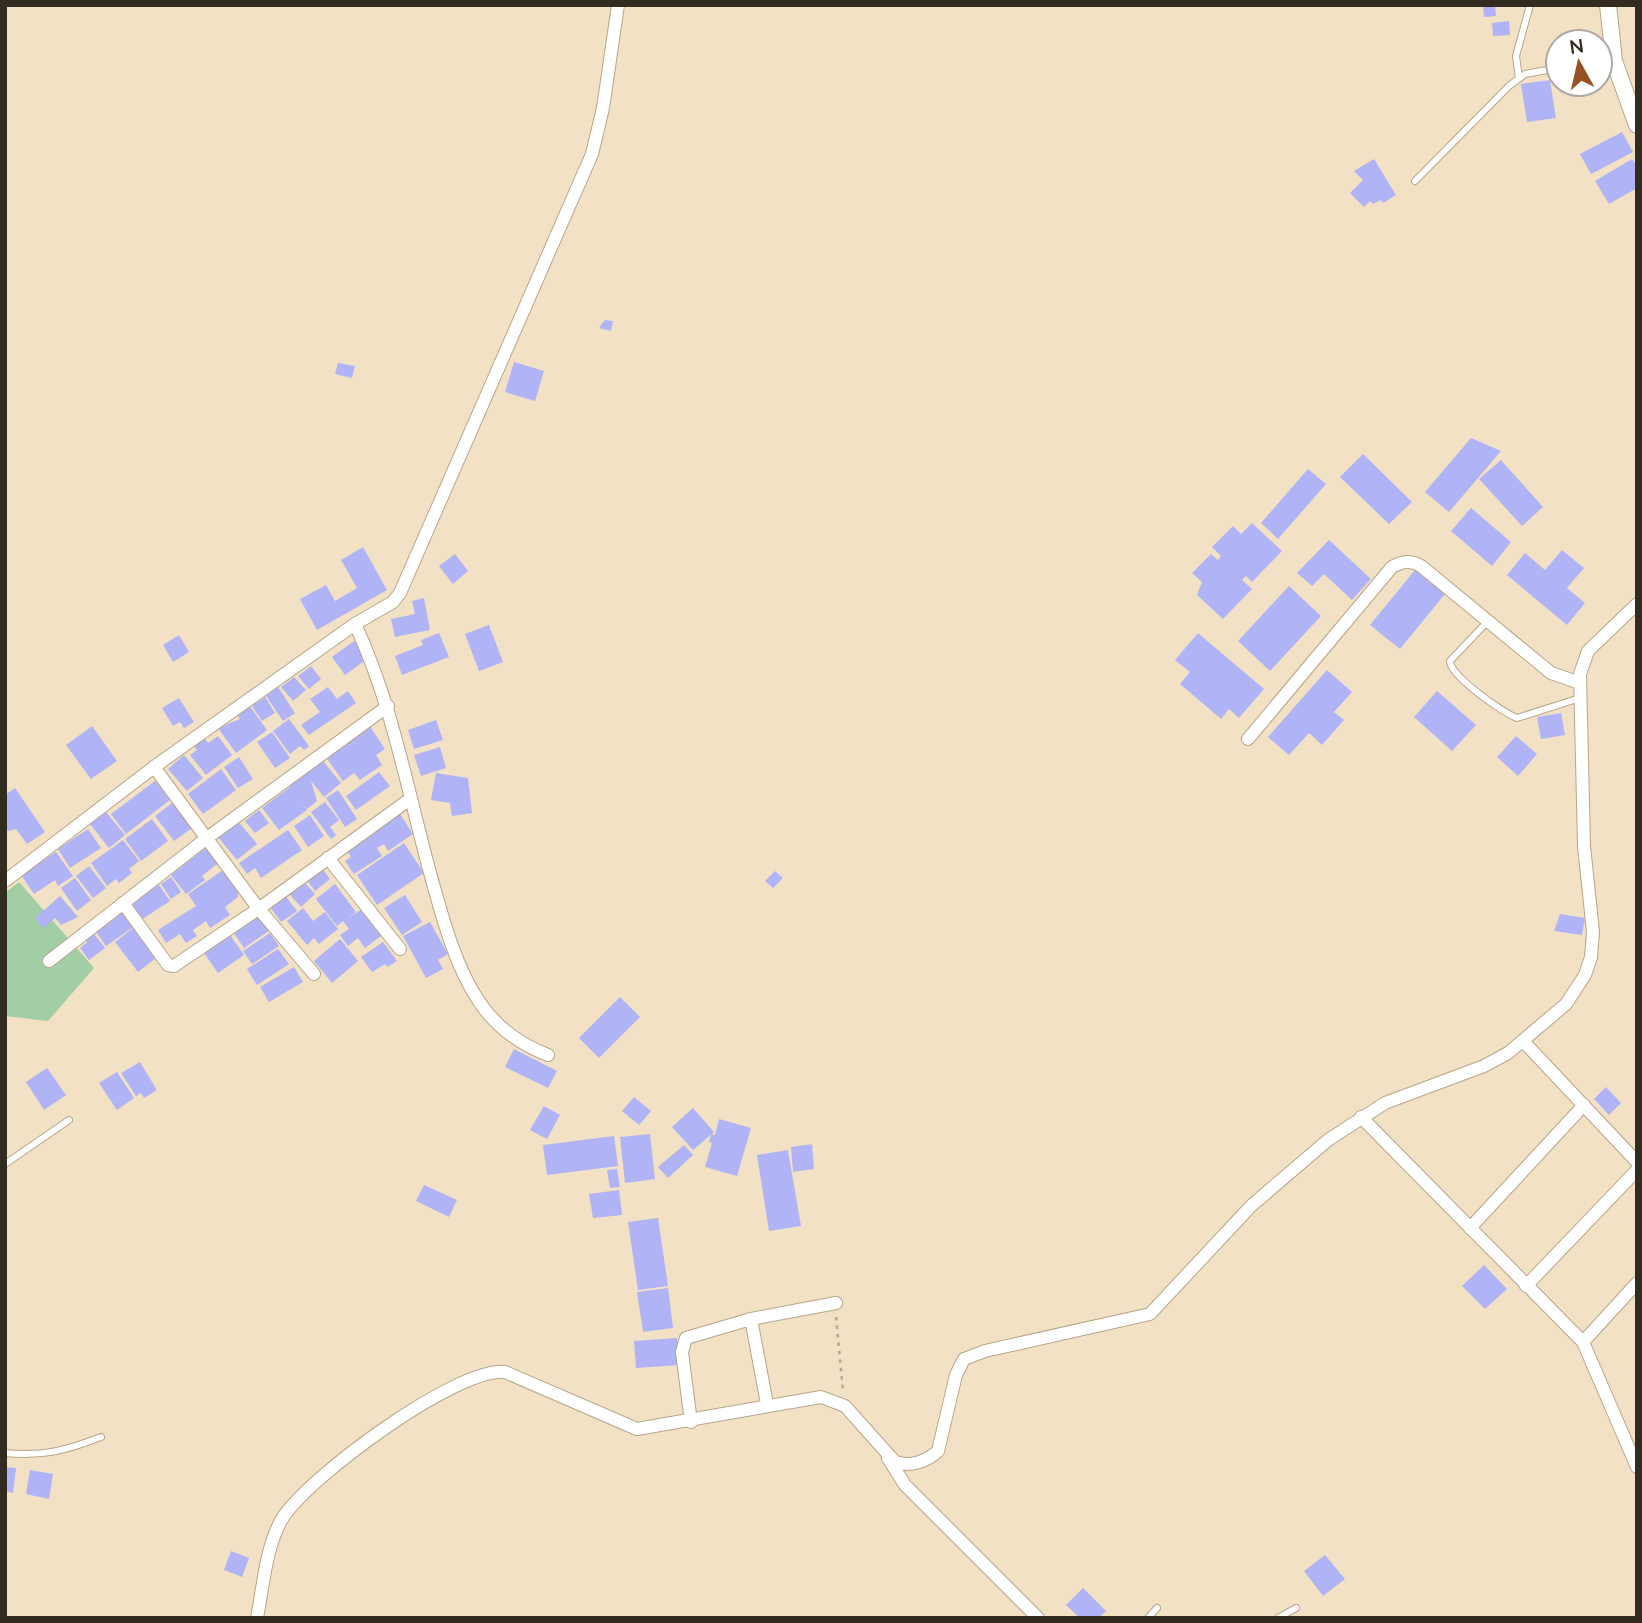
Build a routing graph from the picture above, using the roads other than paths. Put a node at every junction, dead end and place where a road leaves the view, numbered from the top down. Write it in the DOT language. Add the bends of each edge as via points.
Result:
graph roads {
  1 [pos="618,5"];
  2 [pos="1530,5"];
  3 [pos="1608,5"];
  4 [pos="1608,28"];
  5 [pos="1544,70"];
  6 [pos="1614,76"];
  7 [pos="1519,78"];
  8 [pos="1637,125"];
  9 [pos="1415,181"];
  10 [pos="1637,604"];
  11 [pos="1488,621"];
  12 [pos="355,624"];
  13 [pos="1580,683"];
  14 [pos="1580,698"];
  15 [pos="388,706"];
  16 [pos="1248,739"];
  17 [pos="154,767"];
  18 [pos="410,799"];
  19 [pos="207,838"];
  20 [pos="328,858"];
  21 [pos="5,881"];
  22 [pos="123,904"];
  23 [pos="258,908"];
  24 [pos="400,948"];
  25 [pos="49,961"];
  26 [pos="314,974"];
  27 [pos="1524,1042"];
  28 [pos="548,1055"];
  29 [pos="1584,1105"];
  30 [pos="1361,1117"];
  31 [pos="69,1120"];
  32 [pos="1637,1162"];
  33 [pos="5,1164"];
  34 [pos="1637,1170"];
  35 [pos="1470,1228"];
  36 [pos="1636,1285"];
  37 [pos="1526,1286"];
  38 [pos="836,1303"];
  39 [pos="751,1320"];
  40 [pos="1583,1342"];
  41 [pos="767,1404"];
  42 [pos="691,1422"];
  43 [pos="102,1437"];
  44 [pos="5,1453"];
  45 [pos="888,1457"];
  46 [pos="1637,1467"];
  47 [pos="1157,1608"];
  48 [pos="1296,1608"];
  49 [pos="257,1618"];
  50 [pos="1038,1618"];
  51 [pos="1148,1618"];
  52 [pos="1278,1618"];
  1 -- 12 [label="street" via="592,155 407,582 393,602"];
  2 -- 7 [label="lane" via="1516,56"];
  3 -- 4 [label="street"];
  5 -- 7 [label="lane"];
  6 -- 8 [label="street"];
  7 -- 9 [label="lane"];
  10 -- 13 [label="street" via="1588,651"];
  11 -- 13 [label="street" via="1551,673"];
  11 -- 14 [label="lane" via="1450,661 1452,671 1517,718"];
  11 -- 16 [label="street" via="1421,566 1402,562 1392,567"];
  12 -- 15 [label="street"];
  12 -- 17 [label="street"];
  13 -- 14 [label="street"];
  14 -- 27 [label="street" via="1591,957 1576,992"];
  15 -- 18 [label="street"];
  15 -- 19 [label="street"];
  17 -- 19 [label="street"];
  17 -- 21 [label="street"];
  18 -- 20 [label="street"];
  18 -- 28 [label="street" via="446,929 477,999 514,1038"];
  19 -- 22 [label="street"];
  19 -- 23 [label="street"];
  20 -- 23 [label="street"];
  20 -- 24 [label="street"];
  22 -- 23 [label="street" via="172,966"];
  22 -- 25 [label="street"];
  23 -- 26 [label="street"];
  27 -- 29 [label="street"];
  27 -- 30 [label="street" via="1484,1066 1385,1103"];
  29 -- 32 [label="street"];
  29 -- 35 [label="street"];
  30 -- 35 [label="street"];
  30 -- 45 [label="street" via="1251,1206 1157,1309 1142,1317 974,1353 959,1366 938,1451 904,1465"];
  31 -- 33 [label="lane"];
  34 -- 37 [label="street"];
  35 -- 37 [label="street"];
  36 -- 40 [label="street"];
  37 -- 40 [label="street"];
  38 -- 39 [label="street"];
  39 -- 41 [label="street"];
  39 -- 42 [label="street" via="686,1338 682,1352"];
  40 -- 46 [label="street"];
  41 -- 42 [label="street"];
  41 -- 45 [label="street" via="821,1397 845,1406"];
  42 -- 49 [label="street" via="628,1428 505,1372 479,1374 401,1418 323,1475 288,1511 276,1532"];
  43 -- 44 [label="lane" via="34,1456"];
  45 -- 50 [label="street" via="905,1485"];
  47 -- 51 [label="lane"];
  48 -- 52 [label="lane"];
}
